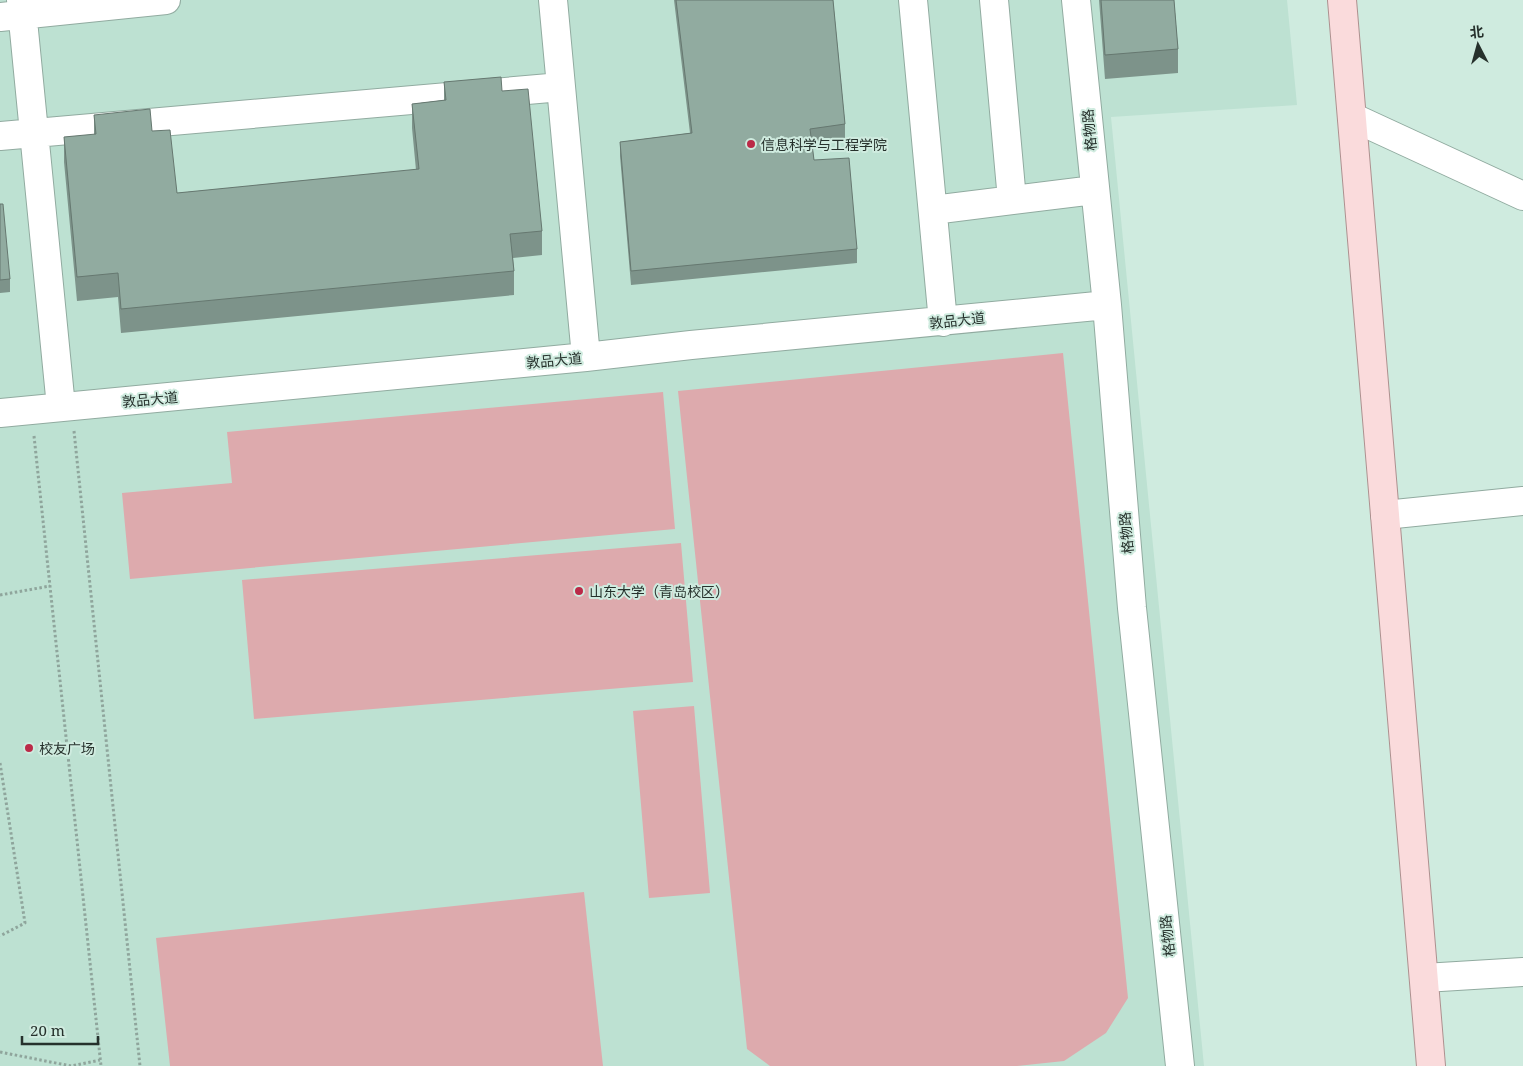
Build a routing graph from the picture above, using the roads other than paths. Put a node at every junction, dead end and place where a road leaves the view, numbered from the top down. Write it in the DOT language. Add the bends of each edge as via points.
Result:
graph roads {
  1 [pos="166,0"];
  2 [pos="553,0"];
  3 [pos="913,0"];
  4 [pos="994,0"];
  5 [pos="1076,0"];
  6 [pos="1342,0"];
  7 [pos="14,10"];
  8 [pos="561,87"];
  9 [pos="1352,117"];
  10 [pos="35,133"];
  11 [pos="0,136"];
  12 [pos="1094,190"];
  13 [pos="1523,196"];
  14 [pos="1012,200"];
  15 [pos="933,210"];
  16 [pos="1107,305"];
  17 [pos="943,322"];
  18 [pos="586,357"];
  19 [pos="66,406"];
  20 [pos="0,413"];
  21 [pos="1523,501"];
  22 [pos="1385,515"];
  23 [pos="1523,972"];
  24 [pos="1424,978"];
  25 [pos="1180,1066"];
  26 [pos="1431,1066"];
  1 -- 7 [label="street"];
  2 -- 8 [label="street"];
  3 -- 15 [label="street"];
  4 -- 14 [label="street"];
  5 -- 12 [label="street, 格物路"];
  6 -- 9 [label="main road"];
  7 -- 10 [label="street"];
  8 -- 10 [label="street"];
  8 -- 18 [label="street"];
  9 -- 13 [label="street"];
  9 -- 22 [label="main road"];
  10 -- 11 [label="street"];
  10 -- 19 [label="street"];
  12 -- 14 [label="street"];
  12 -- 16 [label="street, 格物路"];
  14 -- 15 [label="street"];
  15 -- 17 [label="street"];
  16 -- 17 [label="street, 敦品大道"];
  16 -- 25 [label="street, 格物路" via="1132,608"];
  17 -- 18 [label="street, 敦品大道"];
  18 -- 19 [label="street, 敦品大道"];
  19 -- 20 [label="street, 敦品大道"];
  21 -- 22 [label="street"];
  22 -- 24 [label="main road"];
  23 -- 24 [label="street"];
  24 -- 26 [label="main road"];
}
